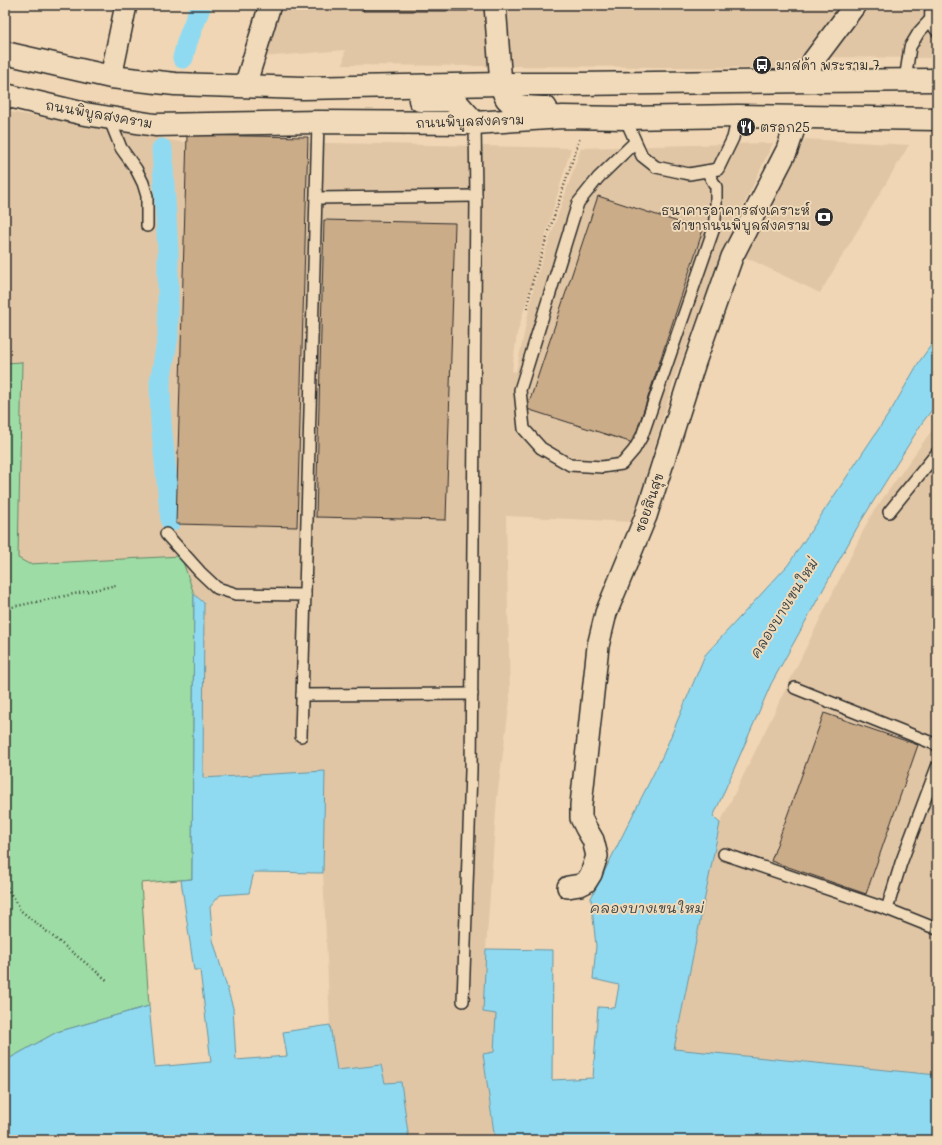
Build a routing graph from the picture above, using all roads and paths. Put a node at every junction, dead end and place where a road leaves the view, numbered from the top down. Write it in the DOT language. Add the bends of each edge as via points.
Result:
graph roads {
  1 [pos="126,5"];
  2 [pos="270,5"];
  3 [pos="495,5"];
  4 [pos="855,5"];
  5 [pos="932,5"];
  6 [pos="931,19"];
  7 [pos="937,31"];
  8 [pos="5,53"];
  9 [pos="111,77"];
  10 [pos="905,80"];
  11 [pos="937,80"];
  12 [pos="811,81"];
  13 [pos="501,84"];
  14 [pos="245,86"];
  15 [pos="303,88"];
  16 [pos="5,95"];
  17 [pos="738,116"];
  18 [pos="563,117"];
  19 [pos="798,117"];
  20 [pos="109,118"];
  21 [pos="585,118"];
  22 [pos="625,118"];
  23 [pos="937,119"];
  24 [pos="318,122"];
  25 [pos="475,123"];
  26 [pos="635,142"];
  27 [pos="707,171"];
  28 [pos="476,196"];
  29 [pos="316,198"];
  30 [pos="147,226"];
  31 [pos="527,310"];
  32 [pos="937,453"];
  33 [pos="888,512"];
  34 [pos="166,534"];
  35 [pos="117,586"];
  36 [pos="305,595"];
  37 [pos="5,609"];
  38 [pos="795,688"];
  39 [pos="472,694"];
  40 [pos="302,695"];
  41 [pos="301,736"];
  42 [pos="937,745"];
  43 [pos="937,767"];
  44 [pos="724,854"];
  45 [pos="5,884"];
  46 [pos="568,887"];
  47 [pos="887,909"];
  48 [pos="937,929"];
  49 [pos="108,981"];
  50 [pos="463,1001"];
  1 -- 9 [label="street"];
  2 -- 14 [label="street"];
  3 -- 13 [label="street"];
  4 -- 12 [label="street" via="813,61 810,70"];
  5 -- 6 [label="lane"];
  6 -- 7 [label="lane"];
  6 -- 10 [label="lane" via="910,47"];
  8 -- 9 [label="main road"];
  9 -- 14 [label="main road" via="175,84"];
  10 -- 11 [label="main road"];
  10 -- 12 [label="main road"];
  12 -- 13 [label="main road"];
  13 -- 15 [label="main road"];
  13 -- 18 [label="main road" via="506,98 512,103 551,109"];
  14 -- 15 [label="main road"];
  15 -- 25 [label="main road" via="310,99 318,100 449,100 458,104"];
  16 -- 20 [label="main road, ถนนพิบูลสงคราม"];
  17 -- 19 [label="main road, ถนนพิบูลสงคราม"];
  17 -- 22 [label="main road, ถนนพิบูลสงคราม"];
  17 -- 27 [label="lane" via="732,138 718,169"];
  18 -- 21 [label="main road, ถนนพิบูลสงคราม"];
  18 -- 25 [label="main road, ถนนพิบูลสงคราม"];
  19 -- 23 [label="main road, ถนนพิบูลสงคราม"];
  19 -- 46 [label="street, ซอยสินสุข" via="787,150 732,257 695,362 646,516 606,613 598,646 581,805 581,818 593,840 597,856 586,882"];
  20 -- 24 [label="main road, ถนนพิบูลสงคราม" via="155,125"];
  20 -- 30 [label="lane" via="121,148 143,183 147,196"];
  21 -- 22 [label="main road, ถนนพิบูลสงคราม"];
  21 -- 31 [label="path" via="533,280"];
  22 -- 26 [label="lane"];
  24 -- 25 [label="main road, ถนนพิบูลสงคราม"];
  24 -- 29 [label="lane"];
  25 -- 28 [label="lane"];
  26 -- 27 [label="lane" via="642,156 656,167 689,174"];
  26 -- 27 [label="lane" via="598,178 578,203 520,390 524,429 541,448 570,465 602,467 622,464 642,436 714,228 716,187"];
  28 -- 29 [label="lane"];
  28 -- 39 [label="lane"];
  29 -- 36 [label="lane"];
  32 -- 33 [label="lane"];
  34 -- 36 [label="lane" via="217,588 236,594"];
  35 -- 37 [label="path"];
  36 -- 40 [label="lane"];
  38 -- 42 [label="lane"];
  39 -- 40 [label="lane"];
  39 -- 50 [label="lane" via="472,771"];
  40 -- 41 [label="lane"];
  43 -- 47 [label="lane" via="901,863"];
  44 -- 47 [label="lane"];
  45 -- 49 [label="path" via="20,910"];
  47 -- 48 [label="lane"];
}
